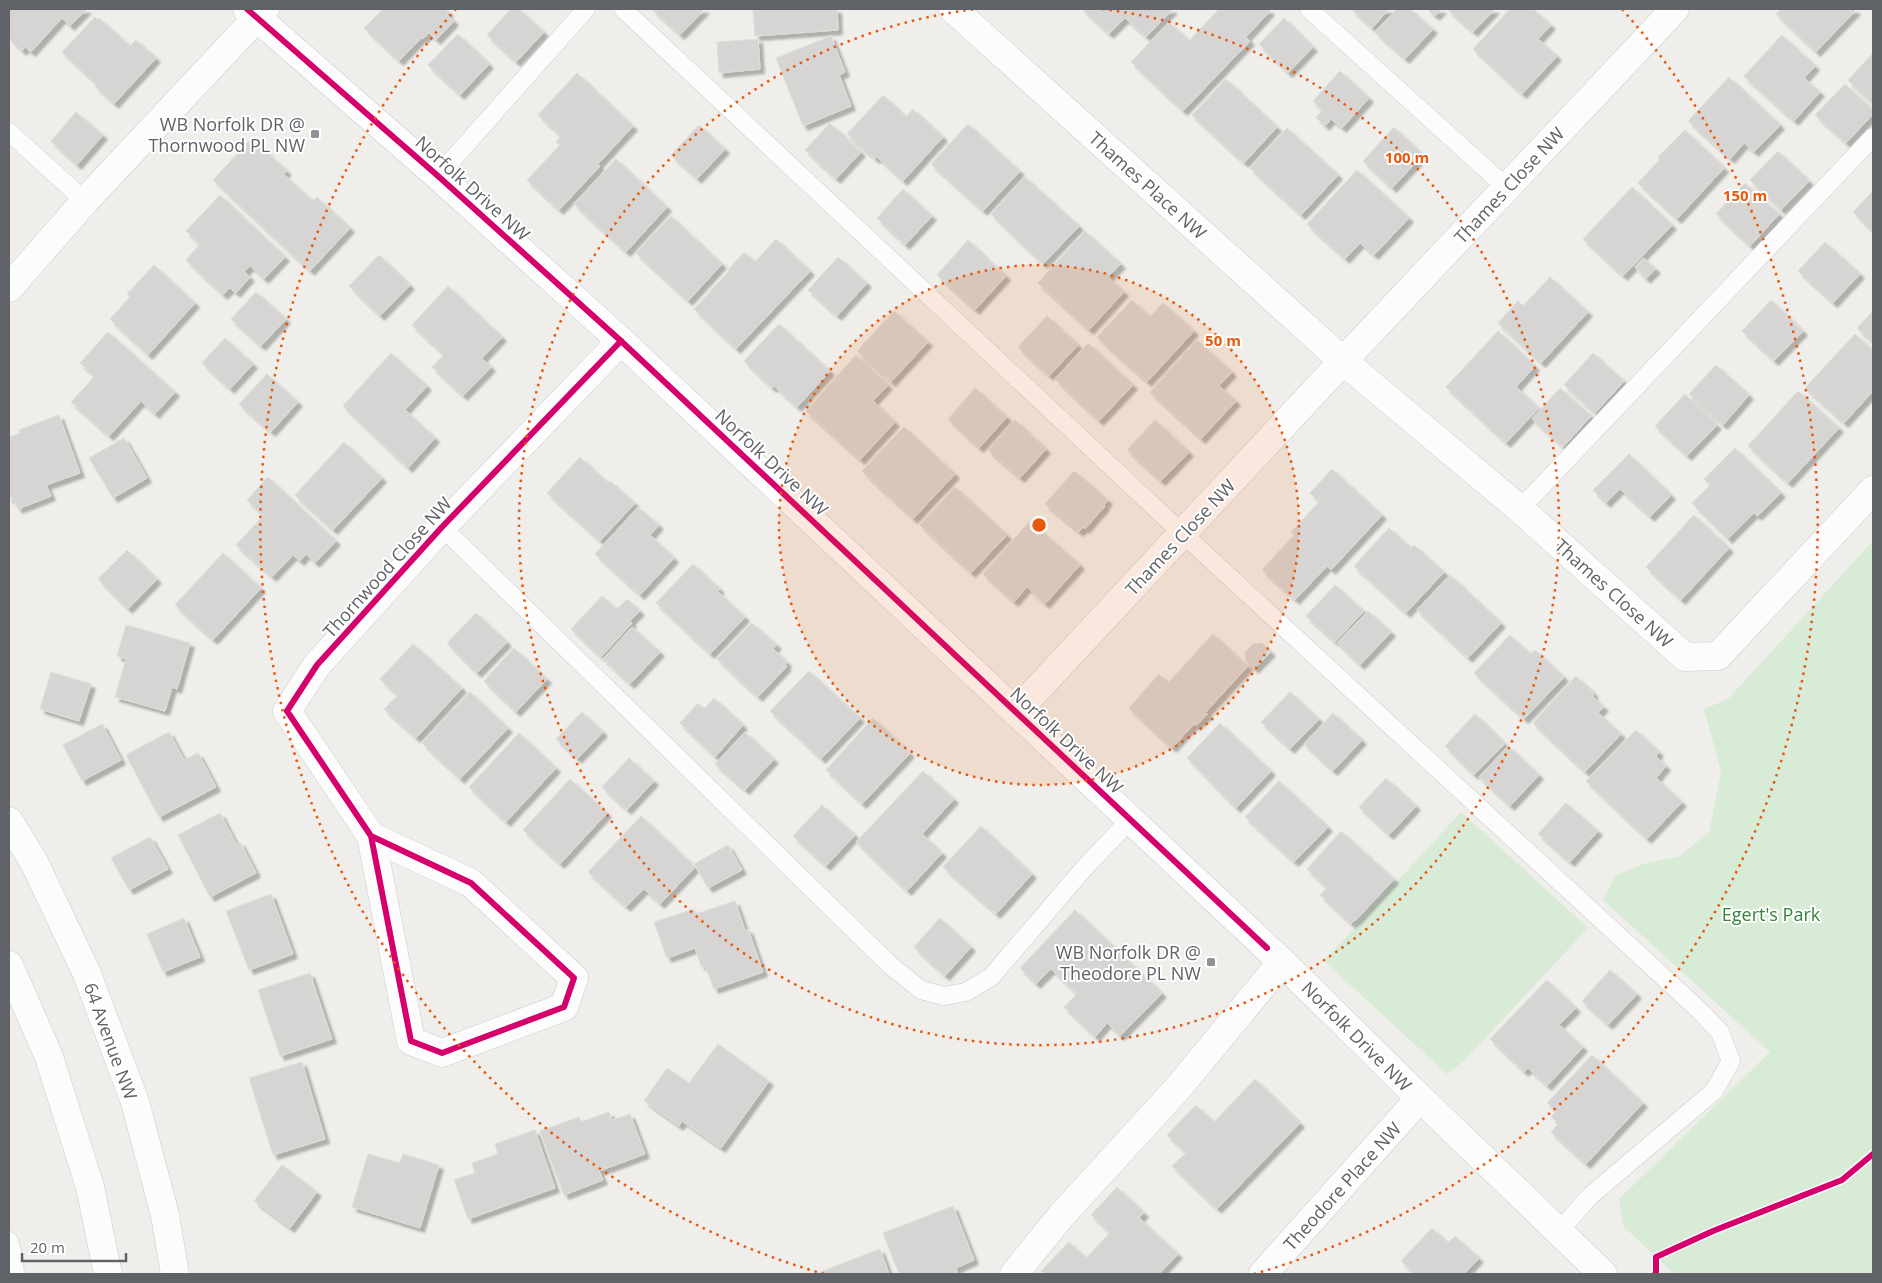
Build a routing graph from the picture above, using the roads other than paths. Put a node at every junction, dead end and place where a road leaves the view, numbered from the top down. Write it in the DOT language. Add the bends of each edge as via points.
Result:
graph roads {
  1 [pos="586,9"];
  2 [pos="623,9"];
  3 [pos="953,9"];
  4 [pos="1309,9"];
  5 [pos="1675,9"];
  6 [pos="256,12"];
  7 [pos="9,132"];
  8 [pos="1873,137"];
  9 [pos="438,176"];
  10 [pos="1507,188"];
  11 [pos="85,201"];
  12 [pos="9,288"];
  13 [pos="622,341"];
  14 [pos="1343,361"];
  15 [pos="1873,490"];
  16 [pos="1520,509"];
  17 [pos="442,527"];
  18 [pos="1183,534"];
  19 [pos="1016,712"];
  20 [pos="1130,820"];
  21 [pos="9,821"];
  22 [pos="371,836"];
  23 [pos="1282,962"];
  24 [pos="9,965"];
  25 [pos="1420,1098"];
  26 [pos="1559,1231"];
  27 [pos="9,1241"];
  28 [pos="15,1274"];
  29 [pos="108,1274"];
  30 [pos="175,1274"];
  31 [pos="1014,1274"];
  32 [pos="1263,1274"];
  33 [pos="1602,1274"];
  1 -- 9 [label="lane"];
  2 -- 18 [label="lane"];
  3 -- 14 [label="street, Thames Place NW"];
  4 -- 10 [label="lane"];
  5 -- 10 [label="street, Thames Close NW"];
  6 -- 9 [label="street, Norfolk Drive NW"];
  6 -- 11 [label="street"];
  7 -- 11 [label="lane"];
  8 -- 16 [label="lane"];
  9 -- 13 [label="street, Norfolk Drive NW"];
  10 -- 14 [label="street, Thames Close NW"];
  11 -- 12 [label="street"];
  13 -- 17 [label="street, Thornwood Close NW"];
  13 -- 19 [label="street, Norfolk Drive NW"];
  14 -- 16 [label="street, Thames Close NW"];
  14 -- 18 [label="street, Thames Close NW"];
  15 -- 16 [label="street, Thames Close NW" via="1718,656 1685,657"];
  17 -- 20 [label="lane" via="883,958 921,990 944,996 966,992 991,977"];
  17 -- 22 [label="street, Thornwood Close NW" via="317,665 287,712"];
  18 -- 19 [label="street, Thames Close NW"];
  18 -- 26 [label="lane" via="1720,1032 1731,1061 1714,1091 1590,1196"];
  19 -- 20 [label="street, Norfolk Drive NW"];
  20 -- 23 [label="street, Norfolk Drive NW"];
  21 -- 30 [label="street, 64 Avenue NW" via="34,862 87,974 134,1102 165,1215"];
  22 -- 22 [label="street, Thornwood Close NW" via="411,1041 442,1053 564,1007 574,978 471,883"];
  23 -- 25 [label="street, Norfolk Drive NW"];
  23 -- 31 [label="street" via="1178,1088 1061,1216"];
  24 -- 29 [label="street" via="49,1057 90,1186"];
  25 -- 26 [label="street, Norfolk Drive NW"];
  25 -- 32 [label="street, Theodore Place NW"];
  26 -- 33 [label="street, Norfolk Drive NW"];
  27 -- 28 [label="lane"];
}
